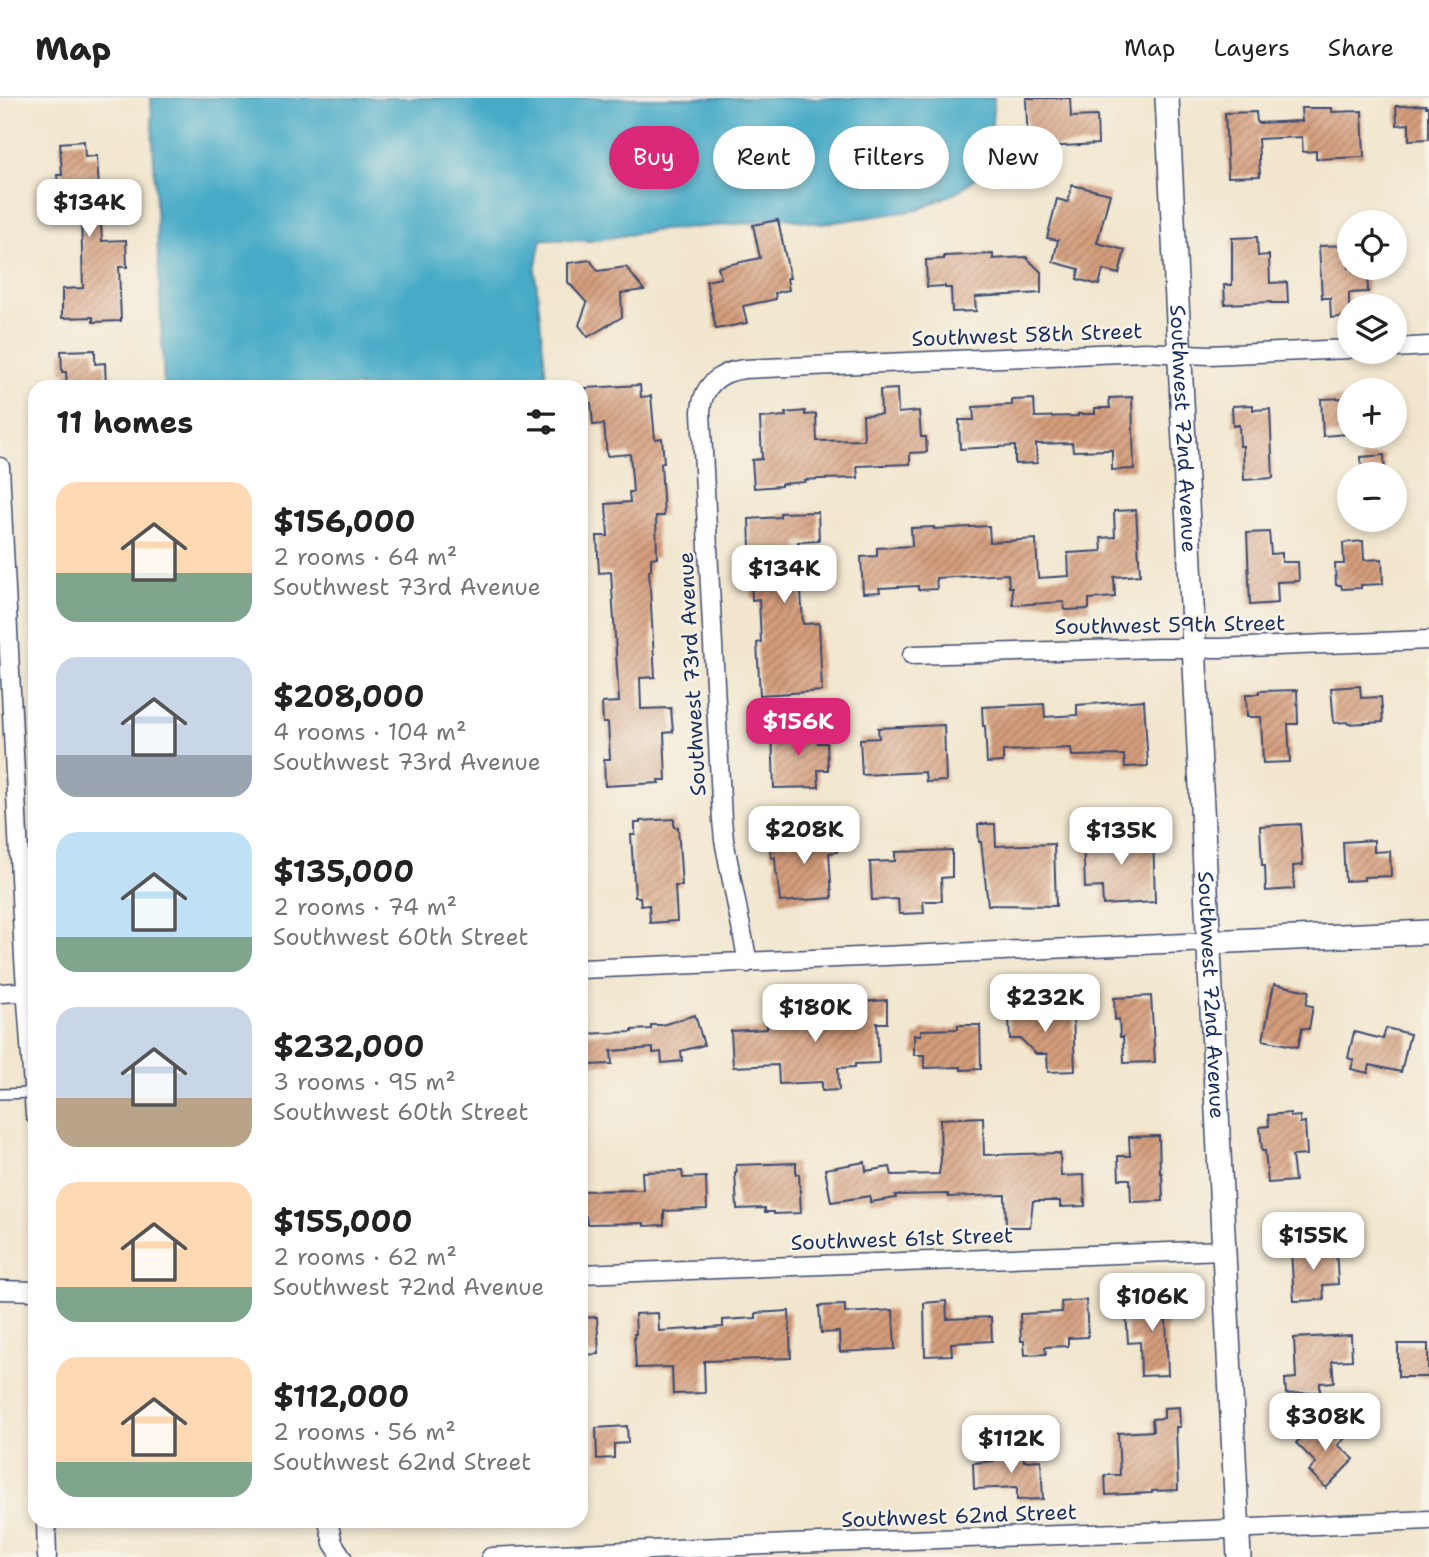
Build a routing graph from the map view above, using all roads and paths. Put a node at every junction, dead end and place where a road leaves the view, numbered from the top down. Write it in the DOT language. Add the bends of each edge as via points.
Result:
graph roads {
  1 [pos="1167,98"];
  2 [pos="1429,346"];
  3 [pos="1407,347"];
  4 [pos="1337,350"];
  5 [pos="1179,353"];
  6 [pos="711,384"];
  7 [pos="0,467"];
  8 [pos="1429,640"];
  9 [pos="1194,648"];
  10 [pos="912,655"];
  11 [pos="6,720"];
  12 [pos="1429,932"];
  13 [pos="1209,942"];
  14 [pos="748,963"];
  15 [pos="588,969"];
  16 [pos="28,979"];
  17 [pos="28,991"];
  18 [pos="0,993"];
  19 [pos="28,1093"];
  20 [pos="0,1094"];
  21 [pos="1224,1250"];
  22 [pos="588,1274"];
  23 [pos="0,1290"];
  24 [pos="28,1291"];
  25 [pos="1429,1520"];
  26 [pos="46,1528"];
  27 [pos="330,1528"];
  28 [pos="1238,1528"];
  29 [pos="790,1550"];
  30 [pos="582,1555"];
  31 [pos="47,1557"];
  32 [pos="342,1557"];
  33 [pos="491,1557"];
  34 [pos="1239,1557"];
  1 -- 5 [label="street, Southwest 72nd Avenue"];
  2 -- 3 [label="street"];
  4 -- 5 [label="street, Southwest 58th Street"];
  5 -- 6 [label="street, Southwest 58th Street" via="744,369 722,374"];
  5 -- 9 [label="street, Southwest 72nd Avenue"];
  6 -- 14 [label="street, Southwest 73rd Avenue" via="701,412 722,820"];
  7 -- 11 [label="street"];
  8 -- 9 [label="street, Southwest 59th Street"];
  9 -- 10 [label="street, Southwest 59th Street"];
  9 -- 13 [label="street, Southwest 72nd Avenue"];
  11 -- 16 [label="street"];
  12 -- 13 [label="street"];
  13 -- 14 [label="street"];
  13 -- 21 [label="street, Southwest 72nd Avenue"];
  14 -- 15 [label="street"];
  17 -- 18 [label="street"];
  19 -- 20 [label="lane"];
  21 -- 22 [label="street, Southwest 61st Street"];
  21 -- 28 [label="street, Southwest 72nd Avenue"];
  23 -- 24 [label="street"];
  25 -- 28 [label="street, Southwest 62nd Street"];
  26 -- 31 [label="street"];
  27 -- 32 [label="street"];
  28 -- 29 [label="street, Southwest 62nd Street"];
  28 -- 34 [label="street, Southwest 72nd Avenue"];
  29 -- 30 [label="street, Southwest 62nd Street"];
  30 -- 33 [label="street, Southwest 62nd Street"];
}
